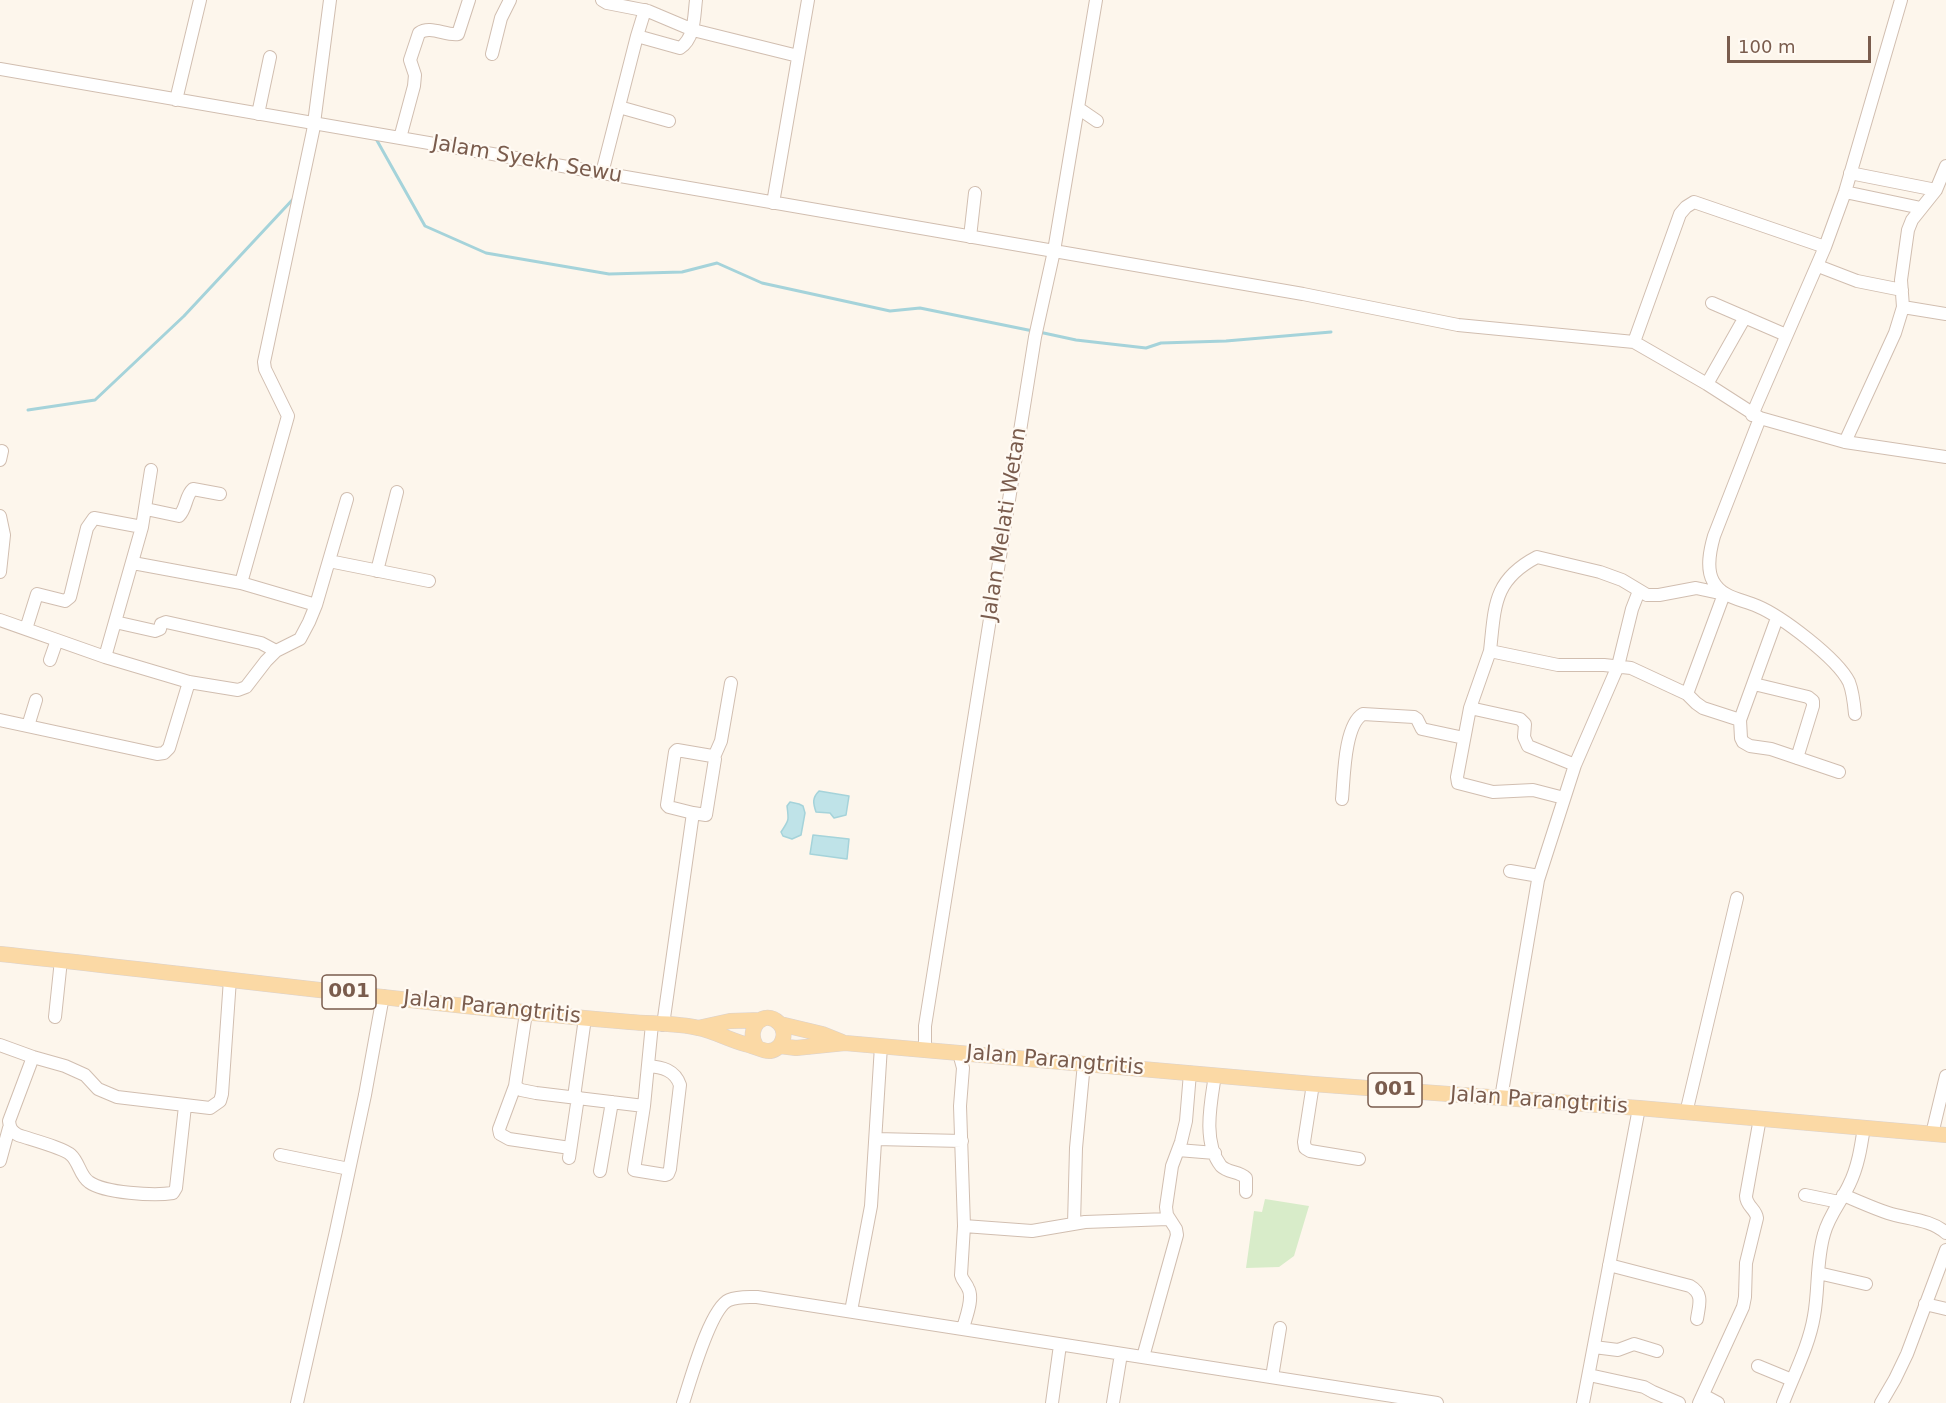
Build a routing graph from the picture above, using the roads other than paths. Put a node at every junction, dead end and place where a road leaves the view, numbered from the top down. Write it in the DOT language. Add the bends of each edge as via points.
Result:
graph roads {
  1 [pos="200,0"];
  2 [pos="330,0"];
  3 [pos="468,0"];
  4 [pos="510,0"];
  5 [pos="602,0"];
  6 [pos="696,0"];
  7 [pos="808,0"];
  8 [pos="1096,0"];
  9 [pos="1901,0"];
  10 [pos="645,10"];
  11 [pos="693,30"];
  12 [pos="637,36"];
  13 [pos="492,54"];
  14 [pos="798,56"];
  15 [pos="270,57"];
  16 [pos="0,69"];
  17 [pos="176,99"];
  18 [pos="619,106"];
  19 [pos="1078,108"];
  20 [pos="258,114"];
  21 [pos="669,121"];
  22 [pos="1096,121"];
  23 [pos="313,126"];
  24 [pos="400,138"];
  25 [pos="1946,166"];
  26 [pos="1850,172"];
  27 [pos="602,173"];
  28 [pos="1936,190"];
  29 [pos="1845,192"];
  30 [pos="975,193"];
  31 [pos="773,203"];
  32 [pos="1920,208"];
  33 [pos="970,237"];
  34 [pos="1825,247"];
  35 [pos="1054,251"];
  36 [pos="1818,266"];
  37 [pos="1902,290"];
  38 [pos="1712,303"];
  39 [pos="1903,307"];
  40 [pos="1946,314"];
  41 [pos="1745,317"];
  42 [pos="1786,335"];
  43 [pos="1634,342"];
  44 [pos="1707,384"];
  45 [pos="1756,416"];
  46 [pos="1845,442"];
  47 [pos="1946,457"];
  48 [pos="151,470"];
  49 [pos="397,492"];
  50 [pos="220,494"];
  51 [pos="347,499"];
  52 [pos="146,509"];
  53 [pos="0,516"];
  54 [pos="142,527"];
  55 [pos="329,561"];
  56 [pos="133,562"];
  57 [pos="377,571"];
  58 [pos="0,572"];
  59 [pos="429,581"];
  60 [pos="241,583"];
  61 [pos="1639,591"];
  62 [pos="1724,594"];
  63 [pos="316,605"];
  64 [pos="1777,618"];
  65 [pos="0,620"];
  66 [pos="115,622"];
  67 [pos="26,629"];
  68 [pos="57,640"];
  69 [pos="276,651"];
  70 [pos="1490,651"];
  71 [pos="105,657"];
  72 [pos="50,660"];
  73 [pos="1618,666"];
  74 [pos="189,682"];
  75 [pos="731,683"];
  76 [pos="1754,684"];
  77 [pos="1688,694"];
  78 [pos="36,700"];
  79 [pos="1470,708"];
  80 [pos="1855,714"];
  81 [pos="0,720"];
  82 [pos="1740,720"];
  83 [pos="28,726"];
  84 [pos="1464,738"];
  85 [pos="714,757"];
  86 [pos="1797,758"];
  87 [pos="1575,765"];
  88 [pos="1839,772"];
  89 [pos="1564,798"];
  90 [pos="1342,800"];
  91 [pos="693,813"];
  92 [pos="1509,871"];
  93 [pos="1539,876"];
  94 [pos="1737,898"];
  95 [pos="0,954"];
  96 [pos="61,960"];
  97 [pos="230,979"];
  98 [pos="383,996"];
  99 [pos="526,1013"];
  100 [pos="55,1017"];
  101 [pos="585,1018"];
  102 [pos="761,1020"];
  103 [pos="780,1024"];
  104 [pos="658,1025"];
  105 [pos="698,1028"];
  106 [pos="845,1043"];
  107 [pos="0,1045"];
  108 [pos="756,1046"];
  109 [pos="780,1046"];
  110 [pos="881,1046"];
  111 [pos="925,1050"];
  112 [pos="959,1053"];
  113 [pos="33,1057"];
  114 [pos="1084,1063"];
  115 [pos="648,1066"];
  116 [pos="1190,1073"];
  117 [pos="1215,1075"];
  118 [pos="1946,1076"];
  119 [pos="1313,1084"];
  120 [pos="515,1086"];
  121 [pos="576,1097"];
  122 [pos="1502,1098"];
  123 [pos="612,1102"];
  124 [pos="185,1106"];
  125 [pos="644,1106"];
  126 [pos="1639,1108"];
  127 [pos="1686,1113"];
  128 [pos="1760,1118"];
  129 [pos="1864,1127"];
  130 [pos="9,1128"];
  131 [pos="1939,1135"];
  132 [pos="876,1139"];
  133 [pos="962,1141"];
  134 [pos="1178,1150"];
  135 [pos="1215,1153"];
  136 [pos="280,1155"];
  137 [pos="1359,1159"];
  138 [pos="0,1161"];
  139 [pos="349,1169"];
  140 [pos="600,1171"];
  141 [pos="1246,1192"];
  142 [pos="1805,1195"];
  143 [pos="1841,1199"];
  144 [pos="1168,1219"];
  145 [pos="1074,1224"];
  146 [pos="964,1226"];
  147 [pos="1946,1233"];
  148 [pos="1946,1250"];
  149 [pos="1609,1265"];
  150 [pos="1818,1273"];
  151 [pos="1866,1284"];
  152 [pos="1925,1304"];
  153 [pos="1946,1309"];
  154 [pos="851,1311"];
  155 [pos="1697,1318"];
  156 [pos="963,1328"];
  157 [pos="1280,1328"];
  158 [pos="1060,1345"];
  159 [pos="1594,1347"];
  160 [pos="1657,1351"];
  161 [pos="1121,1354"];
  162 [pos="1143,1357"];
  163 [pos="1758,1366"];
  164 [pos="1589,1375"];
  165 [pos="1272,1377"];
  166 [pos="1792,1380"];
  167 [pos="1701,1399"];
  168 [pos="297,1403"];
  169 [pos="683,1403"];
  170 [pos="1052,1403"];
  171 [pos="1113,1403"];
  172 [pos="1437,1403"];
  173 [pos="1583,1403"];
  174 [pos="1679,1403"];
  175 [pos="1718,1403"];
  176 [pos="1783,1403"];
  177 [pos="1881,1403"];
  1 -- 17 [label="street"];
  2 -- 23 [label="street"];
  3 -- 24 [label="street" via="458,34 426,30 419,33 410,60 414,86"];
  4 -- 13 [label="street"];
  5 -- 10 [label="street"];
  6 -- 11 [label="street"];
  7 -- 14 [label="street"];
  8 -- 19 [label="street, Jalan Melati Wetan"];
  9 -- 26 [label="street"];
  10 -- 11 [label="street"];
  10 -- 12 [label="street"];
  11 -- 12 [label="street" via="680,48"];
  11 -- 14 [label="street"];
  12 -- 18 [label="street"];
  14 -- 31 [label="street"];
  15 -- 20 [label="street"];
  16 -- 17 [label="street, Jalam Syekh Sewu"];
  17 -- 20 [label="street, Jalam Syekh Sewu"];
  18 -- 21 [label="street"];
  18 -- 27 [label="street"];
  19 -- 22 [label="street"];
  19 -- 35 [label="street, Jalan Melati Wetan"];
  20 -- 23 [label="street, Jalam Syekh Sewu"];
  23 -- 24 [label="street, Jalam Syekh Sewu"];
  23 -- 60 [label="street" via="264,362 288,416"];
  24 -- 27 [label="street, Jalam Syekh Sewu"];
  25 -- 28 [label="street"];
  26 -- 28 [label="street"];
  26 -- 29 [label="street"];
  27 -- 31 [label="street, Jalam Syekh Sewu"];
  28 -- 32 [label="street"];
  29 -- 32 [label="street"];
  29 -- 34 [label="street"];
  30 -- 33 [label="street"];
  31 -- 33 [label="street, Jalam Syekh Sewu"];
  32 -- 37 [label="street" via="1908,230"];
  33 -- 35 [label="street, Jalam Syekh Sewu"];
  34 -- 36 [label="street"];
  34 -- 43 [label="street" via="1694,202 1680,214"];
  35 -- 43 [label="street, Jalam Syekh Sewu" via="1458,325"];
  35 -- 111 [label="street, Jalan Melati Wetan" via="1035,336 925,1026"];
  36 -- 37 [label="street" via="1857,281"];
  36 -- 42 [label="street"];
  37 -- 39 [label="street"];
  38 -- 41 [label="street"];
  39 -- 40 [label="street"];
  39 -- 46 [label="street"];
  41 -- 42 [label="street"];
  41 -- 44 [label="street"];
  42 -- 45 [label="street"];
  43 -- 44 [label="street"];
  44 -- 45 [label="street"];
  45 -- 46 [label="street"];
  45 -- 62 [label="street" via="1710,550 1713,581"];
  46 -- 47 [label="street"];
  48 -- 52 [label="street"];
  49 -- 57 [label="street"];
  50 -- 52 [label="street" via="193,489 179,516"];
  51 -- 55 [label="street"];
  52 -- 54 [label="street"];
  53 -- 58 [label="street" via="4,534"];
  54 -- 56 [label="street"];
  54 -- 67 [label="street" via="94,518 87,528 70,597 65,601 37,594"];
  55 -- 57 [label="street"];
  55 -- 63 [label="street"];
  56 -- 60 [label="street"];
  56 -- 66 [label="street"];
  57 -- 59 [label="street"];
  60 -- 63 [label="street"];
  61 -- 62 [label="street" via="1659,596 1700,588"];
  61 -- 70 [label="street" via="1600,572 1537,556 1504,583 1496,603"];
  61 -- 73 [label="street"];
  62 -- 64 [label="street" via="1758,606"];
  62 -- 77 [label="street"];
  63 -- 69 [label="street" via="300,639"];
  64 -- 76 [label="street"];
  64 -- 80 [label="street" via="1829,657 1842,672 1852,691"];
  65 -- 67 [label="street"];
  66 -- 69 [label="street" via="155,631 166,622 261,643"];
  66 -- 71 [label="street"];
  67 -- 68 [label="street"];
  68 -- 71 [label="street"];
  68 -- 72 [label="street"];
  69 -- 74 [label="street" via="246,687 238,690"];
  70 -- 73 [label="street" via="1558,665"];
  70 -- 79 [label="street"];
  71 -- 74 [label="street"];
  73 -- 77 [label="street" via="1640,671"];
  73 -- 87 [label="street"];
  74 -- 83 [label="street" via="169,748 164,753"];
  75 -- 85 [label="street" via="721,741"];
  76 -- 82 [label="street"];
  76 -- 86 [label="street" via="1813,700"];
  77 -- 82 [label="street" via="1703,708"];
  78 -- 83 [label="street"];
  79 -- 84 [label="street"];
  79 -- 87 [label="street" via="1520,719 1525,724 1528,746"];
  81 -- 83 [label="street"];
  82 -- 86 [label="street" via="1741,738 1746,744"];
  84 -- 89 [label="street" via="1458,783 1493,792 1533,790"];
  84 -- 90 [label="street" via="1422,729 1414,717 1363,714 1350,736"];
  85 -- 91 [label="street" via="706,814"];
  85 -- 91 [label="street" via="675,752 667,805"];
  86 -- 88 [label="street"];
  87 -- 89 [label="street"];
  89 -- 93 [label="street"];
  91 -- 104 [label="street"];
  92 -- 93 [label="street"];
  93 -- 122 [label="street"];
  94 -- 127 [label="street"];
  95 -- 96 [label="main road, Jalan Parangtritis / 001"];
  96 -- 97 [label="main road, Jalan Parangtritis / 001"];
  96 -- 100 [label="street"];
  97 -- 98 [label="main road, Jalan Parangtritis / 001"];
  97 -- 124 [label="street" via="220,1101 210,1108"];
  98 -- 99 [label="main road, Jalan Parangtritis / 001"];
  98 -- 139 [label="street"];
  99 -- 101 [label="main road, Jalan Parangtritis / 001"];
  99 -- 120 [label="street"];
  101 -- 104 [label="main road, Jalan Parangtritis / 001"];
  101 -- 121 [label="street"];
  102 -- 103 [label="main road, 001" via="772,1019"];
  102 -- 105 [label="main road, Jalan Parangtritis / 001"];
  102 -- 108 [label="main road" via="752,1031"];
  103 -- 106 [label="main road, Jalan Parangtritis / 001"];
  103 -- 109 [label="main road" via="784,1032"];
  104 -- 105 [label="main road, Jalan Parangtritis / 001"];
  104 -- 115 [label="street"];
  105 -- 108 [label="main road, Jalan Parangtritis / 001"];
  106 -- 109 [label="main road, Jalan Parangtritis / 001"];
  106 -- 110 [label="main road, Jalan Parangtritis / 001"];
  107 -- 113 [label="street"];
  108 -- 109 [label="main road, 001" via="770,1051"];
  110 -- 111 [label="main road, Jalan Parangtritis / 001"];
  110 -- 132 [label="street"];
  111 -- 112 [label="main road, Jalan Parangtritis / 001"];
  112 -- 114 [label="main road, Jalan Parangtritis / 001"];
  112 -- 133 [label="street" via="963,1068"];
  113 -- 124 [label="street" via="85,1075 98,1089 117,1097"];
  113 -- 130 [label="street"];
  114 -- 116 [label="main road, Jalan Parangtritis / 001"];
  114 -- 145 [label="street"];
  115 -- 125 [label="street"];
  115 -- 125 [label="street" via="667,1069 680,1084 666,1175 634,1170"];
  116 -- 117 [label="main road, Jalan Parangtritis / 001"];
  116 -- 134 [label="street" via="1186,1121"];
  117 -- 119 [label="main road, Jalan Parangtritis / 001"];
  117 -- 135 [label="street" via="1209,1122"];
  118 -- 131 [label="street"];
  119 -- 122 [label="main road, Jalan Parangtritis / 001"];
  119 -- 137 [label="street" via="1305,1148"];
  120 -- 121 [label="street" via="536,1093"];
  120 -- 121 [label="street" via="500,1134 570,1153"];
  121 -- 123 [label="street"];
  122 -- 126 [label="main road, Jalan Parangtritis / 001"];
  123 -- 125 [label="street"];
  123 -- 140 [label="street"];
  124 -- 130 [label="street" via="176,1188 168,1194 124,1192 95,1185 84,1177 71,1155"];
  126 -- 127 [label="main road, Jalan Parangtritis / 001"];
  126 -- 149 [label="street"];
  127 -- 128 [label="main road, Jalan Parangtritis / 001"];
  128 -- 129 [label="main road, Jalan Parangtritis / 001"];
  128 -- 167 [label="street" via="1746,1196 1757,1218 1744,1271 1745,1297"];
  129 -- 131 [label="main road, Jalan Parangtritis / 001"];
  129 -- 143 [label="street" via="1856,1170"];
  130 -- 138 [label="street"];
  132 -- 133 [label="street"];
  132 -- 154 [label="street" via="871,1206"];
  133 -- 146 [label="street"];
  134 -- 135 [label="street"];
  134 -- 144 [label="street" via="1172,1166"];
  135 -- 141 [label="street" via="1223,1167 1245,1178"];
  136 -- 139 [label="street"];
  139 -- 168 [label="street"];
  142 -- 143 [label="street"];
  143 -- 147 [label="street" via="1929,1224"];
  143 -- 150 [label="street" via="1824,1232"];
  144 -- 145 [label="street"];
  144 -- 162 [label="street" via="1176,1229 1176,1240"];
  145 -- 146 [label="street" via="1032,1231"];
  146 -- 156 [label="street" via="960,1275 970,1290 970,1300"];
  148 -- 152 [label="street"];
  149 -- 155 [label="street" via="1697,1290"];
  149 -- 159 [label="street"];
  150 -- 151 [label="street"];
  150 -- 166 [label="street" via="1811,1329"];
  152 -- 153 [label="street"];
  152 -- 177 [label="street" via="1903,1362"];
  154 -- 156 [label="street"];
  154 -- 169 [label="street" via="758,1297 729,1300 710,1325"];
  156 -- 158 [label="street"];
  157 -- 165 [label="street"];
  158 -- 161 [label="street"];
  158 -- 170 [label="street"];
  159 -- 160 [label="street" via="1618,1350 1634,1344"];
  159 -- 164 [label="street"];
  161 -- 162 [label="street"];
  161 -- 171 [label="street"];
  162 -- 165 [label="street"];
  163 -- 166 [label="street"];
  164 -- 173 [label="street"];
  164 -- 174 [label="street" via="1644,1387"];
  165 -- 172 [label="street"];
  166 -- 176 [label="street"];
  167 -- 175 [label="street"];
}
